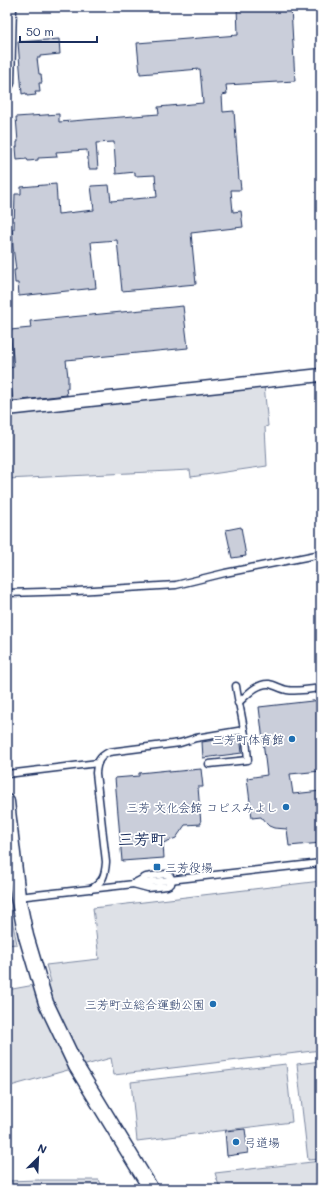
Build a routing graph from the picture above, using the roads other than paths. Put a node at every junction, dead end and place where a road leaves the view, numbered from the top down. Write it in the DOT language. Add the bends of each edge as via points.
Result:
graph roads {
  1 [pos="9,7"];
  2 [pos="7,83"];
  3 [pos="321,375"];
  4 [pos="7,409"];
  5 [pos="321,554"];
  6 [pos="7,593"];
  7 [pos="236,686"];
  8 [pos="321,688"];
  9 [pos="238,703"];
  10 [pos="244,730"];
  11 [pos="98,763"];
  12 [pos="209,764"];
  13 [pos="7,774"];
  14 [pos="7,802"];
  15 [pos="321,863"];
  16 [pos="91,889"];
  17 [pos="18,897"];
  18 [pos="151,1189"];
  1 -- 2 [label="street"];
  3 -- 4 [label="street"];
  5 -- 6 [label="lane" via="176,585"];
  7 -- 9 [label="lane"];
  8 -- 9 [label="lane" via="287,690 263,684"];
  9 -- 10 [label="lane"];
  10 -- 11 [label="lane" via="202,736 180,743 109,752 103,755"];
  10 -- 12 [label="lane" via="248,760"];
  11 -- 13 [label="lane"];
  11 -- 16 [label="lane" via="96,785 106,870 98,885"];
  14 -- 17 [label="street"];
  15 -- 16 [label="lane"];
  16 -- 17 [label="lane"];
  17 -- 18 [label="street" via="26,936 46,1002 76,1066"];
}
